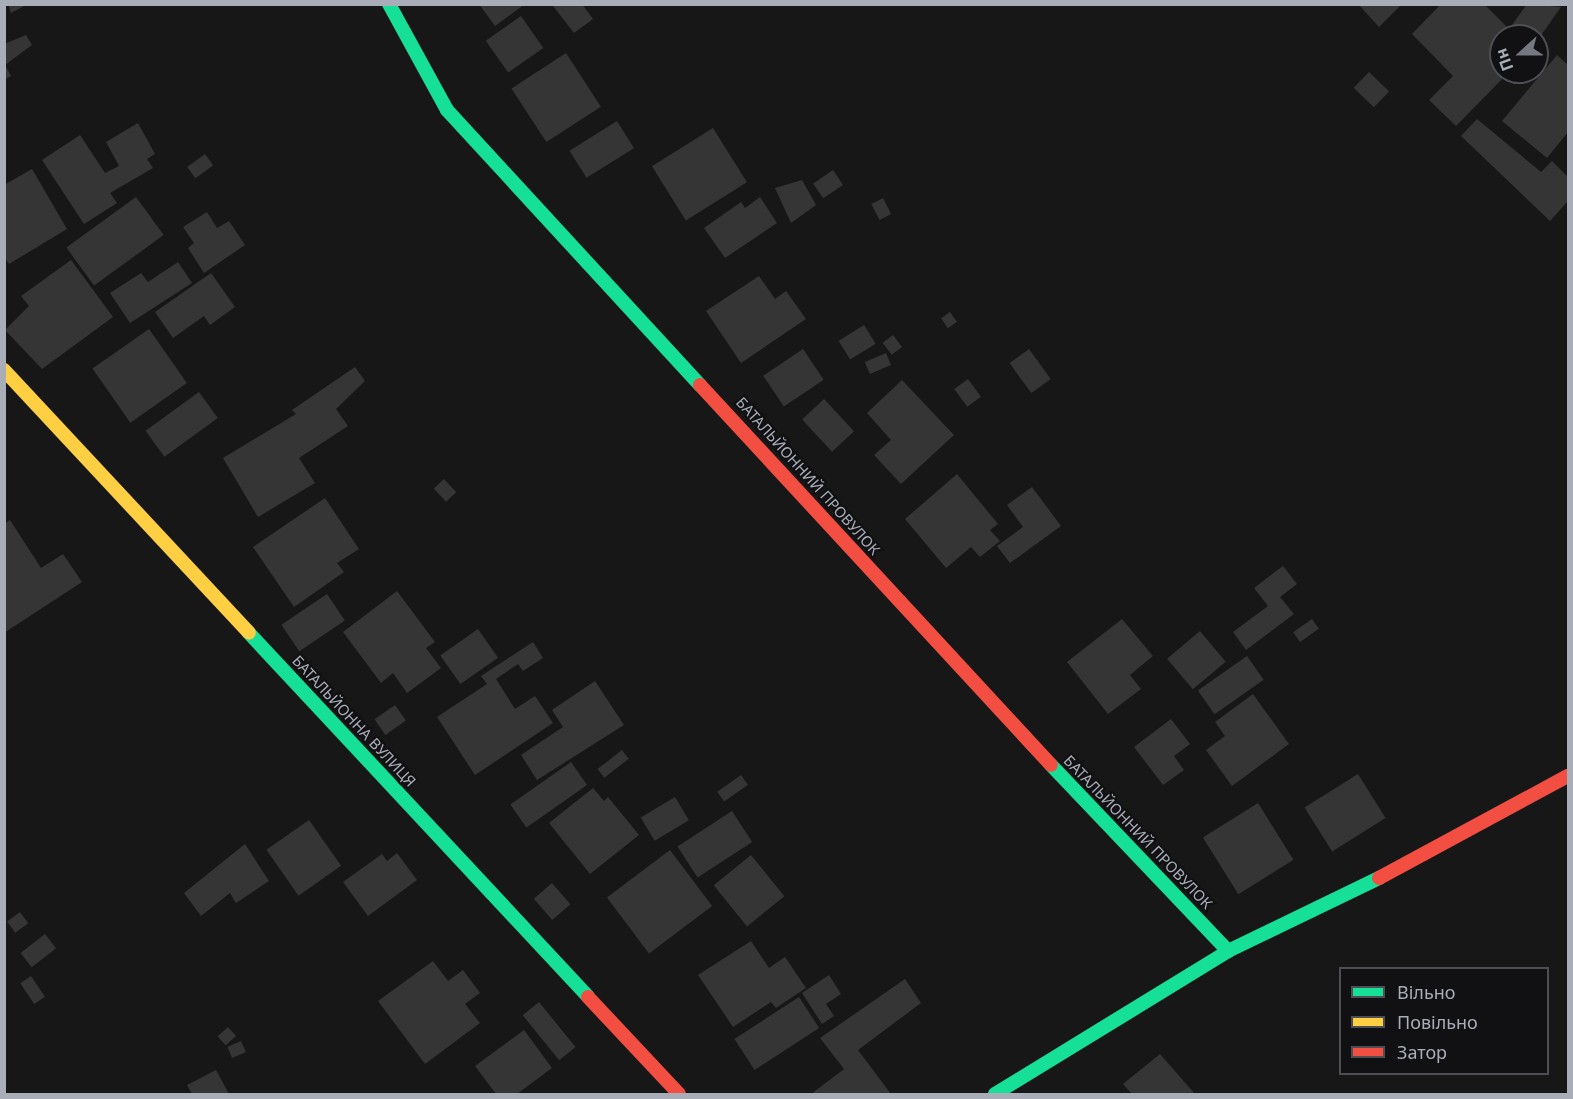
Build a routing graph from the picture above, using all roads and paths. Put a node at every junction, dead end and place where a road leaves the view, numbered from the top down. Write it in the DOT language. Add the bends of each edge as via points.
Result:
graph roads {
  1 [pos="389,4"];
  2 [pos="4,370"];
  3 [pos="1569,776"];
  4 [pos="1228,951"];
  5 [pos="679,1095"];
  6 [pos="995,1095"];
  1 -- 4 [label="street, БАТАЛЬЙОННИЙ ПРОВУЛОК" via="447,110 983,693"];
  2 -- 5 [label="street, БАТАЛЬЙОННА ВУЛИЦЯ"];
  3 -- 4 [label="street" via="1358,890"];
  4 -- 6 [label="street"];
}
